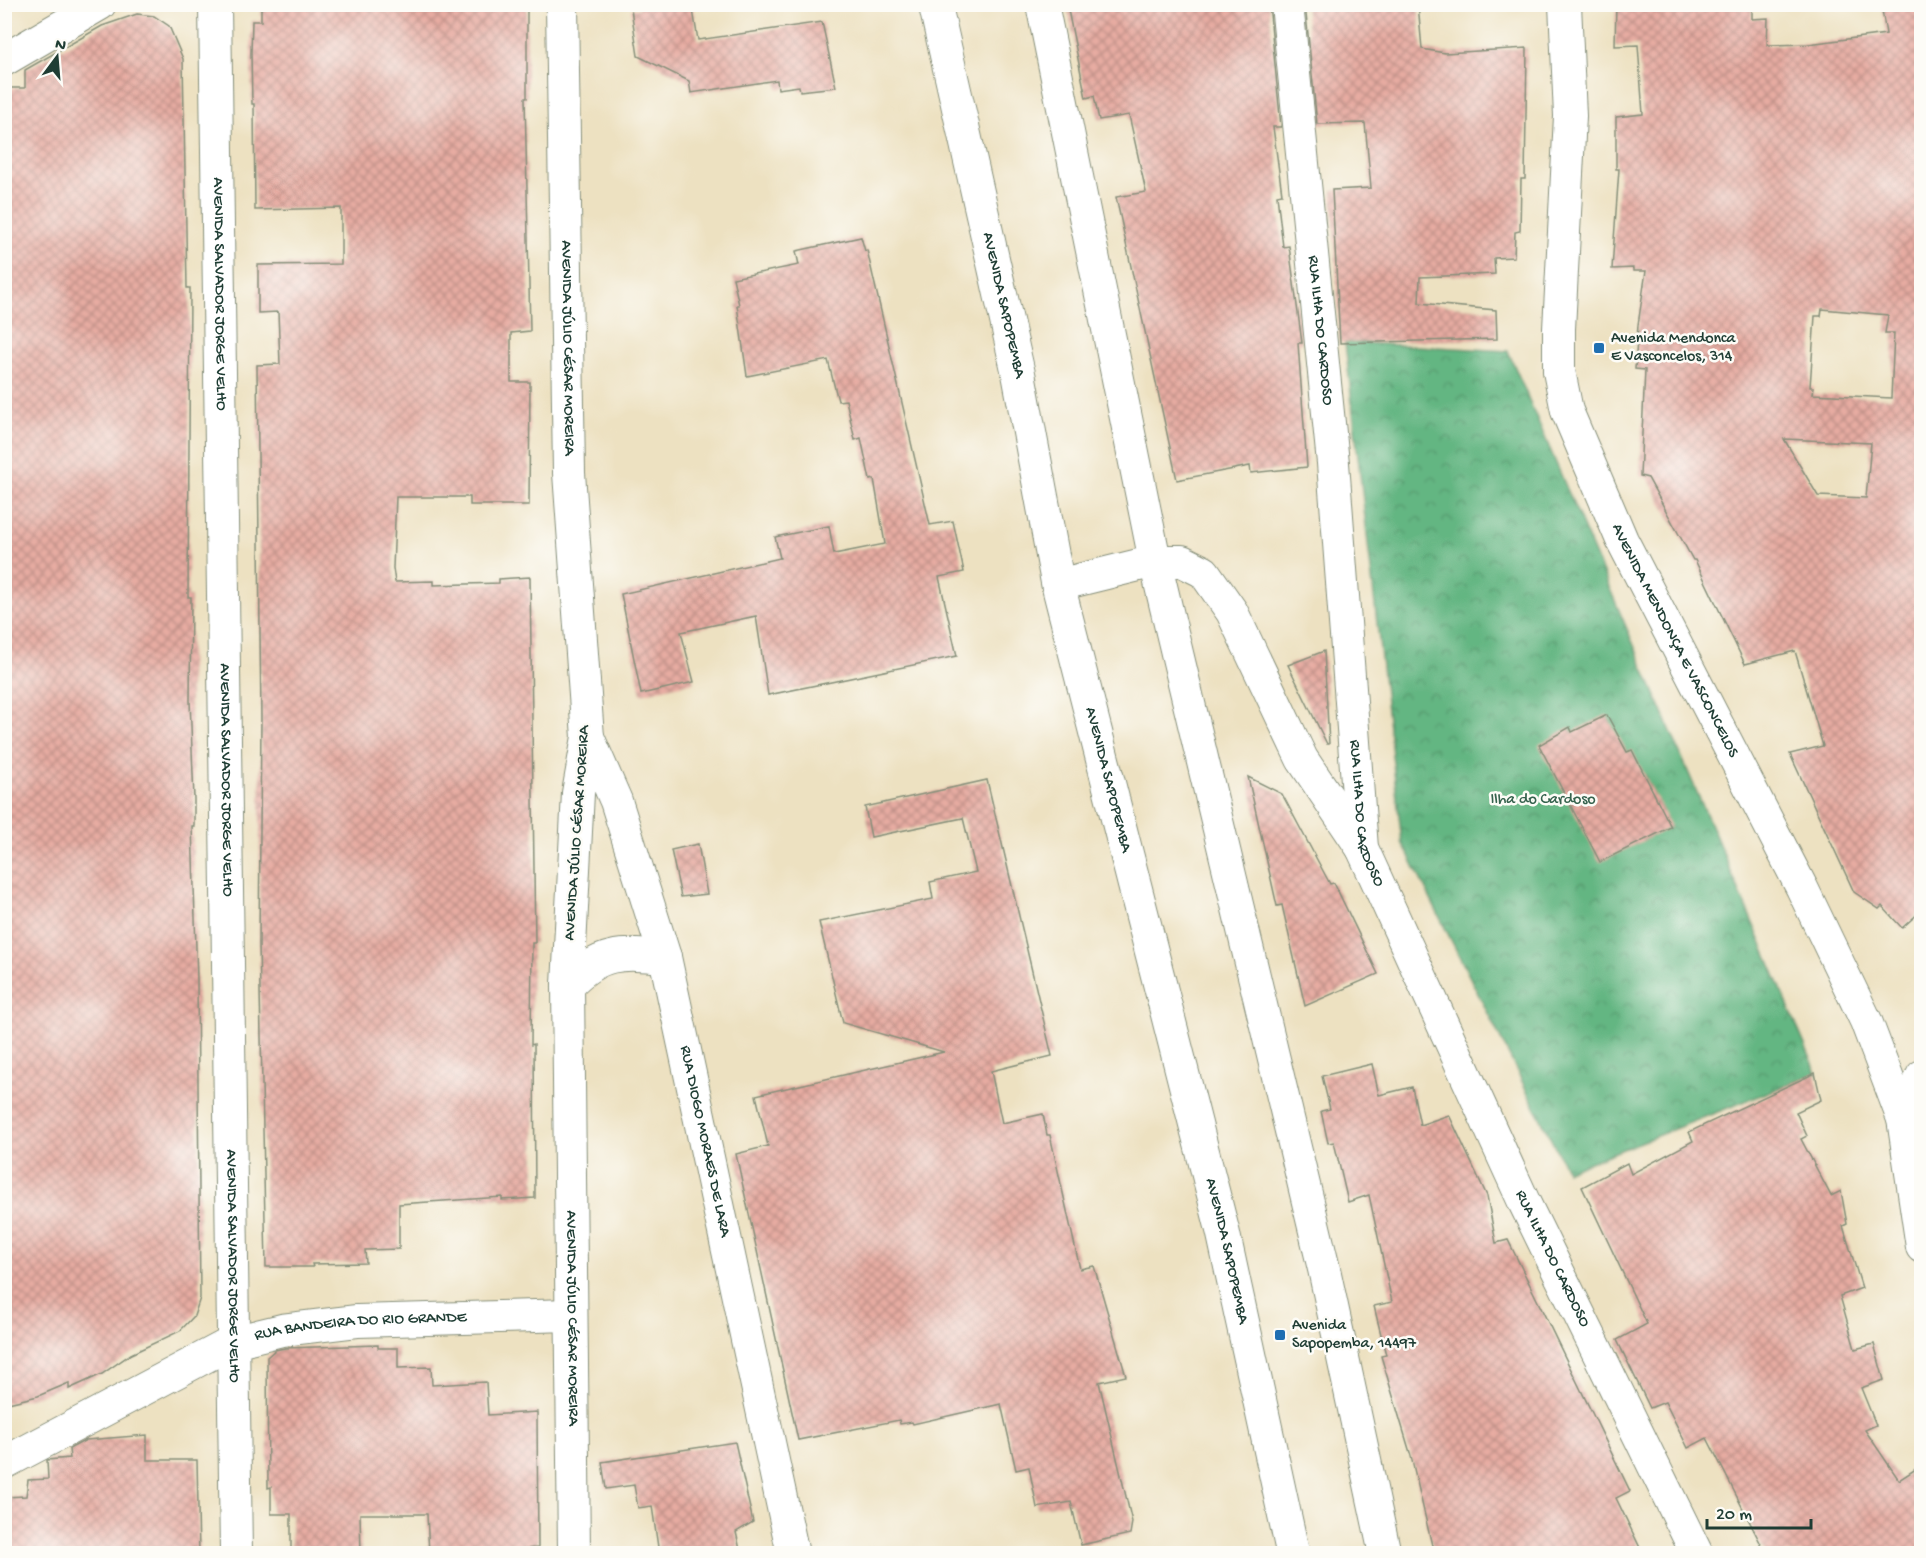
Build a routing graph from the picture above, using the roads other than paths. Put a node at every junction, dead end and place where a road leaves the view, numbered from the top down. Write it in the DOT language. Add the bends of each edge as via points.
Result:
graph roads {
  1 [pos="100,4"];
  2 [pos="215,4"];
  3 [pos="562,4"];
  4 [pos="935,4"];
  5 [pos="1042,4"];
  6 [pos="1287,4"];
  7 [pos="1565,4"];
  8 [pos="4,60"];
  9 [pos="1155,561"];
  10 [pos="1058,585"];
  11 [pos="588,737"];
  12 [pos="1362,848"];
  13 [pos="665,957"];
  14 [pos="568,985"];
  15 [pos="1922,1076"];
  16 [pos="1904,1119"];
  17 [pos="1922,1247"];
  18 [pos="570,1315"];
  19 [pos="233,1342"];
  20 [pos="4,1463"];
  21 [pos="236,1554"];
  22 [pos="574,1554"];
  23 [pos="793,1554"];
  24 [pos="1293,1554"];
  25 [pos="1385,1554"];
  26 [pos="1697,1554"];
  1 -- 8 [label="street"];
  2 -- 19 [label="street, AVENIDA SALVADOR JORGE VELHO"];
  3 -- 11 [label="street, AVENIDA JÚLIO CÉSAR MOREIRA" via="569,473"];
  4 -- 10 [label="main road, AVENIDA SAPOPEMBA" via="1019,375"];
  5 -- 9 [label="street"];
  6 -- 12 [label="street, RUA ILHA DO CARDOSO" via="1333,463"];
  7 -- 16 [label="street, AVENIDA MENDONÇA E VASCONCELOS" via="1570,116 1559,370 1567,411 1622,540 1802,888 1866,1021"];
  9 -- 10 [label="street"];
  9 -- 12 [label="street" via="1182,561 1204,572 1232,612 1302,759"];
  9 -- 25 [label="street" via="1321,1258"];
  10 -- 24 [label="main road, AVENIDA SAPOPEMBA" via="1223,1232"];
  11 -- 13 [label="street, RUA DIOGO MORAES DE LARA" via="616,801"];
  11 -- 14 [label="street, AVENIDA JÚLIO CÉSAR MOREIRA" via="578,793"];
  12 -- 26 [label="street, RUA ILHA DO CARDOSO" via="1524,1202"];
  13 -- 14 [label="street" via="622,953 600,959"];
  13 -- 23 [label="street, RUA DIOGO MORAES DE LARA"];
  14 -- 18 [label="street, AVENIDA JÚLIO CÉSAR MOREIRA"];
  15 -- 16 [label="street"];
  16 -- 17 [label="street, AVENIDA MENDONÇA E VASCONCELOS"];
  18 -- 19 [label="street, RUA BANDEIRA DO RIO GRANDE" via="357,1321 282,1330"];
  18 -- 22 [label="street, AVENIDA JÚLIO CÉSAR MOREIRA"];
  19 -- 20 [label="street, RUA BANDEIRA DO RIO GRANDE"];
  19 -- 21 [label="street, AVENIDA SALVADOR JORGE VELHO"];
}
